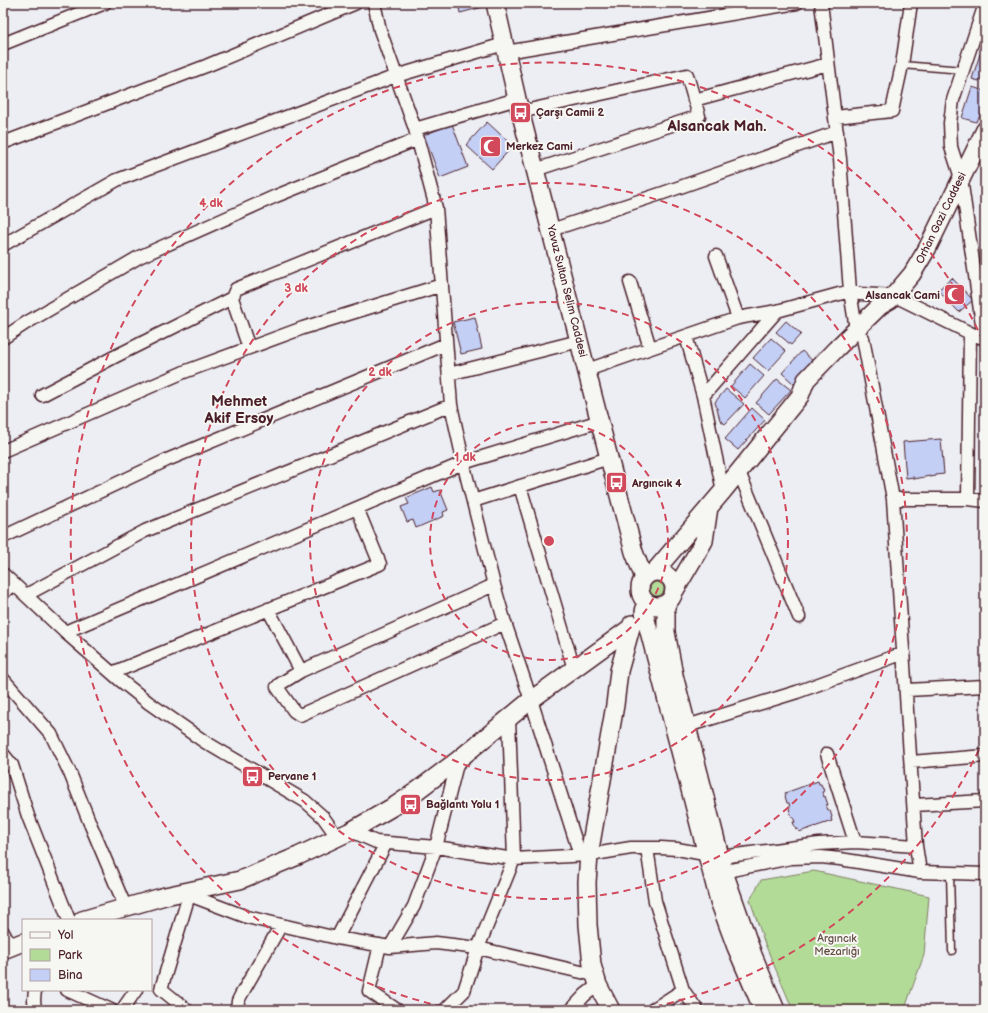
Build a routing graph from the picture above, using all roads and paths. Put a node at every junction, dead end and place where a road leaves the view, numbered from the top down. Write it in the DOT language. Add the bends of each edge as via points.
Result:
graph roads {
  1 [pos="105,3"];
  2 [pos="356,3"];
  3 [pos="374,3"];
  4 [pos="495,3"];
  5 [pos="797,3"];
  6 [pos="821,3"];
  7 [pos="911,3"];
  8 [pos="985,4"];
  9 [pos="3,44"];
  10 [pos="505,48"];
  11 [pos="828,64"];
  12 [pos="902,65"];
  13 [pos="963,70"];
  14 [pos="396,76"];
  15 [pos="694,100"];
  16 [pos="519,106"];
  17 [pos="835,117"];
  18 [pos="985,130"];
  19 [pos="837,132"];
  20 [pos="417,134"];
  21 [pos="3,143"];
  22 [pos="535,170"];
  23 [pos="961,178"];
  24 [pos="436,208"];
  25 [pos="551,230"];
  26 [pos="3,245"];
  27 [pos="716,256"];
  28 [pos="630,282"];
  29 [pos="442,284"];
  30 [pos="850,291"];
  31 [pos="232,298"];
  32 [pos="892,298"];
  33 [pos="777,311"];
  34 [pos="738,318"];
  35 [pos="859,333"];
  36 [pos="970,333"];
  37 [pos="686,336"];
  38 [pos="3,338"];
  39 [pos="985,338"];
  40 [pos="579,341"];
  41 [pos="446,344"];
  42 [pos="248,348"];
  43 [pos="650,348"];
  44 [pos="587,370"];
  45 [pos="449,374"];
  46 [pos="42,395"];
  47 [pos="703,396"];
  48 [pos="451,405"];
  49 [pos="600,422"];
  50 [pos="3,451"];
  51 [pos="609,458"];
  52 [pos="463,463"];
  53 [pos="739,472"];
  54 [pos="520,486"];
  55 [pos="723,491"];
  56 [pos="893,499"];
  57 [pos="968,499"];
  58 [pos="473,500"];
  59 [pos="985,501"];
  60 [pos="709,507"];
  61 [pos="357,508"];
  62 [pos="3,537"];
  63 [pos="3,574"];
  64 [pos="649,575"];
  65 [pos="14,584"];
  66 [pos="494,585"];
  67 [pos="3,593"];
  68 [pos="26,595"];
  69 [pos="670,598"];
  70 [pos="645,602"];
  71 [pos="268,609"];
  72 [pos="799,617"];
  73 [pos="505,623"];
  74 [pos="630,628"];
  75 [pos="65,632"];
  76 [pos="904,653"];
  77 [pos="574,669"];
  78 [pos="301,671"];
  79 [pos="112,673"];
  80 [pos="3,679"];
  81 [pos="985,686"];
  82 [pos="907,690"];
  83 [pos="531,700"];
  84 [pos="509,718"];
  85 [pos="687,726"];
  86 [pos="3,754"];
  87 [pos="827,754"];
  88 [pos="985,756"];
  89 [pos="458,760"];
  90 [pos="911,762"];
  91 [pos="985,801"];
  92 [pos="914,805"];
  93 [pos="344,834"];
  94 [pos="386,842"];
  95 [pos="855,842"];
  96 [pos="916,846"];
  97 [pos="436,847"];
  98 [pos="647,848"];
  99 [pos="585,855"];
  100 [pos="514,859"];
  101 [pos="716,864"];
  102 [pos="920,872"];
  103 [pos="950,873"];
  104 [pos="985,874"];
  105 [pos="185,894"];
  106 [pos="125,906"];
  107 [pos="69,919"];
  108 [pos="85,919"];
  109 [pos="281,925"];
  110 [pos="337,938"];
  111 [pos="385,946"];
  112 [pos="478,948"];
  113 [pos="952,951"];
  114 [pos="596,980"];
  115 [pos="156,985"];
  116 [pos="683,990"];
  117 [pos="35,991"];
  118 [pos="69,991"];
  119 [pos="135,991"];
  120 [pos="35,1010"];
  121 [pos="111,1010"];
  122 [pos="122,1010"];
  123 [pos="187,1010"];
  124 [pos="237,1010"];
  125 [pos="397,1010"];
  126 [pos="445,1010"];
  127 [pos="571,1010"];
  128 [pos="611,1010"];
  129 [pos="652,1010"];
  130 [pos="697,1010"];
  131 [pos="763,1010"];
  132 [pos="776,1010"];
  1 -- 9 [label="street"];
  2 -- 21 [label="street" via="206,66"];
  3 -- 14 [label="street" via="380,30"];
  4 -- 10 [label="street, Yavuz Sultan Selim Caddesi"];
  5 -- 10 [label="street"];
  6 -- 11 [label="street"];
  7 -- 12 [label="street"];
  8 -- 13 [label="street"];
  10 -- 14 [label="street"];
  10 -- 16 [label="street, Yavuz Sultan Selim Caddesi"];
  11 -- 15 [label="street"];
  11 -- 17 [label="street"];
  12 -- 13 [label="lane"];
  12 -- 17 [label="street" via="892,111"];
  13 -- 23 [label="street" via="953,100 950,123 951,146"];
  14 -- 20 [label="street"];
  14 -- 26 [label="street" via="117,180"];
  15 -- 16 [label="street" via="688,75"];
  15 -- 22 [label="street" via="699,116"];
  16 -- 20 [label="street"];
  16 -- 22 [label="street, Yavuz Sultan Selim Caddesi"];
  17 -- 19 [label="street"];
  18 -- 23 [label="street, Orhan Gazi Caddesi"];
  19 -- 25 [label="street"];
  19 -- 30 [label="street"];
  20 -- 24 [label="street"];
  20 -- 38 [label="street" via="139,257"];
  22 -- 25 [label="street, Yavuz Sultan Selim Caddesi"];
  23 -- 32 [label="street, Orhan Gazi Caddesi" via="922,260"];
  23 -- 39 [label="street"];
  24 -- 29 [label="street"];
  24 -- 31 [label="street" via="236,289"];
  25 -- 40 [label="street, Yavuz Sultan Selim Caddesi"];
  27 -- 34 [label="street"];
  28 -- 43 [label="street"];
  29 -- 41 [label="street"];
  29 -- 42 [label="street"];
  30 -- 32 [label="street"];
  30 -- 33 [label="street"];
  30 -- 35 [label="street"];
  31 -- 42 [label="street"];
  31 -- 46 [label="street"];
  32 -- 35 [label="street, Orhan Gazi Caddesi" via="880,306"];
  32 -- 36 [label="street"];
  33 -- 34 [label="street"];
  33 -- 47 [label="street"];
  34 -- 37 [label="street"];
  35 -- 53 [label="street, Orhan Gazi Caddesi" via="806,380 800,396"];
  35 -- 56 [label="street"];
  36 -- 39 [label="street"];
  36 -- 57 [label="street"];
  37 -- 43 [label="street"];
  37 -- 47 [label="street"];
  40 -- 44 [label="street, Yavuz Sultan Selim Caddesi"];
  40 -- 45 [label="street"];
  41 -- 45 [label="street"];
  41 -- 62 [label="street" via="167,460"];
  42 -- 50 [label="street" via="184,372"];
  43 -- 44 [label="street"];
  44 -- 49 [label="street, Yavuz Sultan Selim Caddesi"];
  45 -- 48 [label="street"];
  47 -- 55 [label="street"];
  48 -- 52 [label="street"];
  48 -- 68 [label="street" via="145,532"];
  49 -- 51 [label="street, Yavuz Sultan Selim Caddesi"];
  49 -- 52 [label="street"];
  51 -- 54 [label="street"];
  51 -- 64 [label="street, Yavuz Sultan Selim Caddesi" via="634,552"];
  52 -- 58 [label="street"];
  52 -- 61 [label="street"];
  53 -- 55 [label="street, Orhan Gazi Caddesi"];
  53 -- 72 [label="street"];
  54 -- 58 [label="street"];
  54 -- 77 [label="street"];
  55 -- 60 [label="street, Orhan Gazi Caddesi"];
  56 -- 57 [label="street"];
  56 -- 76 [label="street"];
  57 -- 59 [label="street"];
  58 -- 66 [label="street"];
  60 -- 64 [label="street, Orhan Gazi Caddesi"];
  60 -- 69 [label="street" via="704,541"];
  61 -- 71 [label="street" via="380,564"];
  61 -- 75 [label="street"];
  63 -- 65 [label="street"];
  64 -- 69 [label="street" via="663,573 670,578 673,583"];
  64 -- 70 [label="street" via="641,584 640,590"];
  65 -- 67 [label="street"];
  65 -- 68 [label="street"];
  66 -- 73 [label="street"];
  66 -- 78 [label="street"];
  68 -- 75 [label="street"];
  69 -- 70 [label="street" via="660,606"];
  69 -- 85 [label="street" via="666,632 668,649"];
  70 -- 74 [label="street"];
  70 -- 101 [label="street" via="644,612"];
  71 -- 78 [label="street"];
  71 -- 79 [label="street"];
  73 -- 78 [label="street" via="300,715 294,711 277,687"];
  73 -- 83 [label="street"];
  74 -- 77 [label="street"];
  74 -- 99 [label="street" via="619,671 615,704"];
  75 -- 79 [label="street"];
  76 -- 82 [label="street"];
  76 -- 85 [label="street" via="797,692"];
  77 -- 83 [label="street"];
  79 -- 93 [label="street" via="149,703 205,742 305,801"];
  80 -- 106 [label="street" via="51,734 70,773"];
  81 -- 82 [label="street"];
  82 -- 90 [label="street"];
  83 -- 84 [label="street"];
  83 -- 99 [label="street"];
  84 -- 89 [label="street"];
  84 -- 100 [label="street"];
  85 -- 101 [label="street"];
  86 -- 107 [label="street" via="12,765 28,816"];
  87 -- 95 [label="street"];
  88 -- 90 [label="street"];
  89 -- 93 [label="street" via="396,805"];
  89 -- 97 [label="street"];
  90 -- 92 [label="street"];
  91 -- 92 [label="street"];
  92 -- 96 [label="street"];
  93 -- 94 [label="street"];
  93 -- 105 [label="street" via="240,880"];
  94 -- 97 [label="street"];
  94 -- 110 [label="street"];
  95 -- 96 [label="street"];
  95 -- 101 [label="street" via="796,846"];
  96 -- 102 [label="street"];
  97 -- 100 [label="street"];
  97 -- 111 [label="street" via="414,906"];
  98 -- 99 [label="street" via="617,849"];
  98 -- 101 [label="street" via="677,849"];
  98 -- 116 [label="street" via="655,901"];
  99 -- 100 [label="street"];
  99 -- 114 [label="street" via="590,952"];
  100 -- 112 [label="street"];
  101 -- 102 [label="street" via="821,857"];
  101 -- 131 [label="street" via="719,901"];
  101 -- 132 [label="street"];
  102 -- 103 [label="street"];
  103 -- 104 [label="street"];
  103 -- 113 [label="lane"];
  105 -- 106 [label="street"];
  105 -- 109 [label="street" via="247,917"];
  105 -- 115 [label="street"];
  106 -- 108 [label="street"];
  109 -- 110 [label="street"];
  109 -- 124 [label="street" via="241,995"];
  110 -- 111 [label="street"];
  111 -- 112 [label="street" via="436,943"];
  111 -- 125 [label="street" via="369,992"];
  112 -- 114 [label="street"];
  112 -- 126 [label="street" via="464,991"];
  114 -- 127 [label="street"];
  114 -- 128 [label="street"];
  115 -- 123 [label="street"];
  116 -- 129 [label="street"];
  116 -- 130 [label="street"];
  117 -- 120 [label="street"];
  118 -- 121 [label="street"];
  119 -- 122 [label="street"];
}
